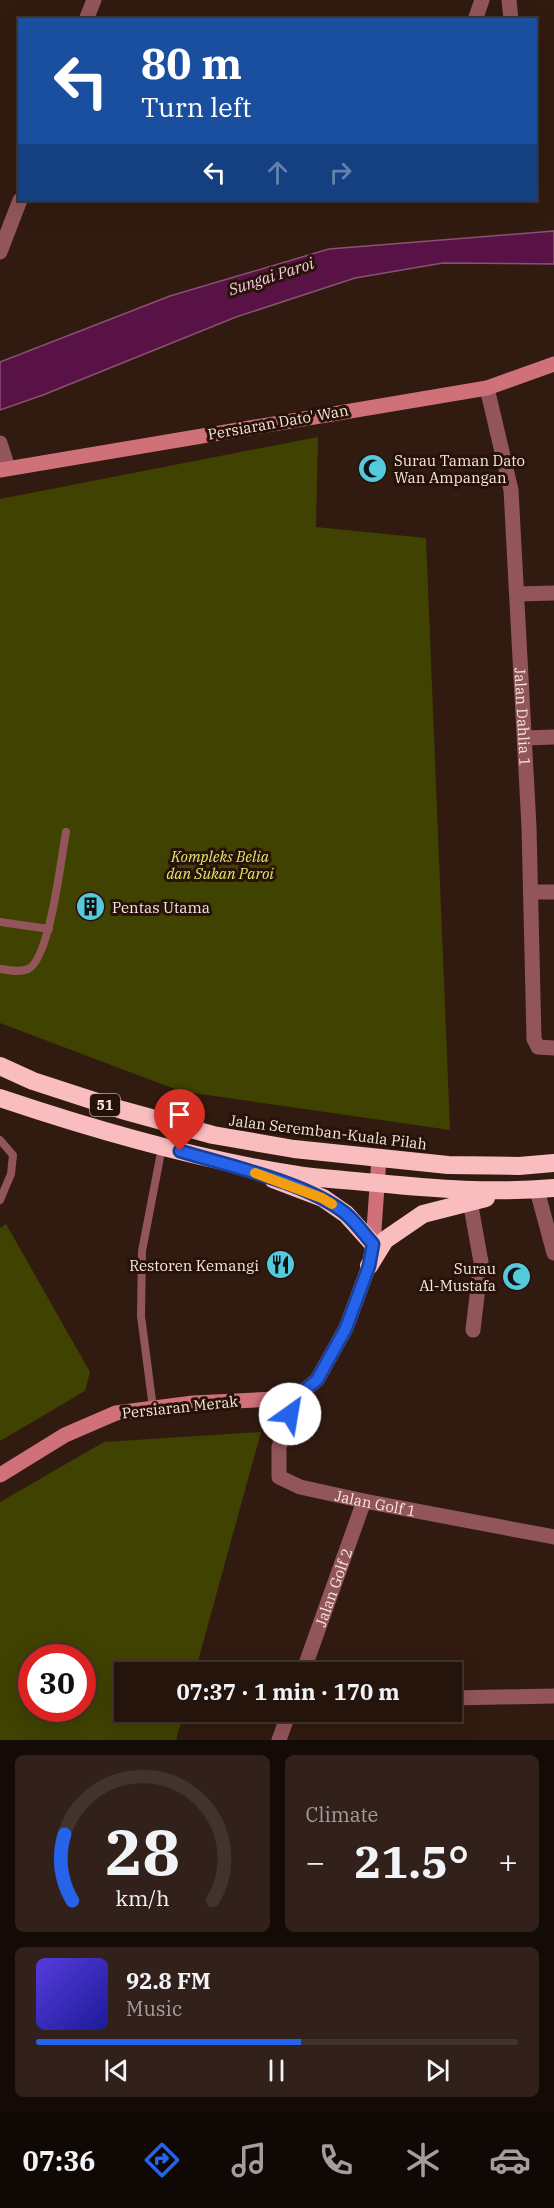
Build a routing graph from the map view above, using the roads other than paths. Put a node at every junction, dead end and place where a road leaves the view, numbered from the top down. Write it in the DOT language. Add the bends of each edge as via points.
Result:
graph roads {
  1 [pos="94,0"];
  2 [pos="482,0"];
  3 [pos="509,0"];
  4 [pos="87,18"];
  5 [pos="476,18"];
  6 [pos="511,18"];
  7 [pos="20,201"];
  8 [pos="0,252"];
  9 [pos="554,364"];
  10 [pos="486,388"];
  11 [pos="0,443"];
  12 [pos="4,469"];
  13 [pos="554,593"];
  14 [pos="518,594"];
  15 [pos="554,737"];
  16 [pos="525,738"];
  17 [pos="66,832"];
  18 [pos="532,892"];
  19 [pos="554,892"];
  20 [pos="0,922"];
  21 [pos="49,929"];
  22 [pos="0,969"];
  23 [pos="554,1048"];
  24 [pos="0,1066"];
  25 [pos="0,1098"];
  26 [pos="0,1140"];
  27 [pos="171,1149"];
  28 [pos="379,1158"];
  29 [pos="554,1163"];
  30 [pos="377,1183"];
  31 [pos="546,1189"];
  32 [pos="517,1192"];
  33 [pos="0,1200"];
  34 [pos="470,1201"];
  35 [pos="373,1244"];
  36 [pos="554,1252"];
  37 [pos="369,1266"];
  38 [pos="473,1330"];
  39 [pos="295,1398"];
  40 [pos="153,1408"];
  41 [pos="0,1475"];
  42 [pos="363,1502"];
  43 [pos="554,1538"];
  44 [pos="307,1662"];
  45 [pos="554,1696"];
  46 [pos="462,1698"];
  47 [pos="285,1722"];
  48 [pos="279,1740"];
  1 -- 4 [label="street"];
  2 -- 5 [label="street"];
  3 -- 6 [label="street"];
  7 -- 8 [label="street"];
  9 -- 10 [label="street, Persiaran Dato' Wan"];
  10 -- 12 [label="street, Persiaran Dato' Wan"];
  10 -- 14 [label="street, Jalan Dahlia 1" via="512,490"];
  11 -- 12 [label="street"];
  13 -- 14 [label="street"];
  14 -- 16 [label="street, Jalan Dahlia 1"];
  15 -- 16 [label="street"];
  16 -- 18 [label="street, Jalan Dahlia 1"];
  17 -- 21 [label="lane"];
  18 -- 19 [label="street"];
  18 -- 23 [label="street, Jalan Dahlia 1" via="534,1039 538,1047"];
  20 -- 21 [label="lane"];
  21 -- 22 [label="lane" via="38,961 16,972"];
  24 -- 28 [label="highway, Jalan Seremban-Kuala Pilah / 51" via="122,1110 213,1135"];
  25 -- 27 [label="highway, 51"];
  26 -- 33 [label="lane" via="13,1155 11,1174"];
  27 -- 30 [label="highway, 51" via="292,1175"];
  27 -- 35 [label="highway" via="322,1198 346,1214"];
  27 -- 40 [label="lane" via="142,1251 141,1316"];
  28 -- 29 [label="highway, Jalan Seremban-Kuala Pilah / 51" via="448,1165"];
  28 -- 30 [label="street"];
  30 -- 32 [label="highway, 51"];
  30 -- 35 [label="street"];
  31 -- 32 [label="highway, 51"];
  31 -- 36 [label="street"];
  32 -- 34 [label="highway"];
  34 -- 37 [label="highway" via="423,1214 385,1240"];
  34 -- 38 [label="street" via="481,1262"];
  35 -- 37 [label="street"];
  37 -- 39 [label="street" via="346,1328 317,1380"];
  39 -- 40 [label="street, Persiaran Merak"];
  39 -- 42 [label="street, Jalan Golf 1" via="279,1447 279,1477 300,1487"];
  40 -- 41 [label="street, Persiaran Merak" via="116,1413 65,1435"];
  42 -- 43 [label="street, Jalan Golf 1"];
  42 -- 44 [label="street, Jalan Golf 2"];
  45 -- 46 [label="street"];
  47 -- 48 [label="street"];
}
